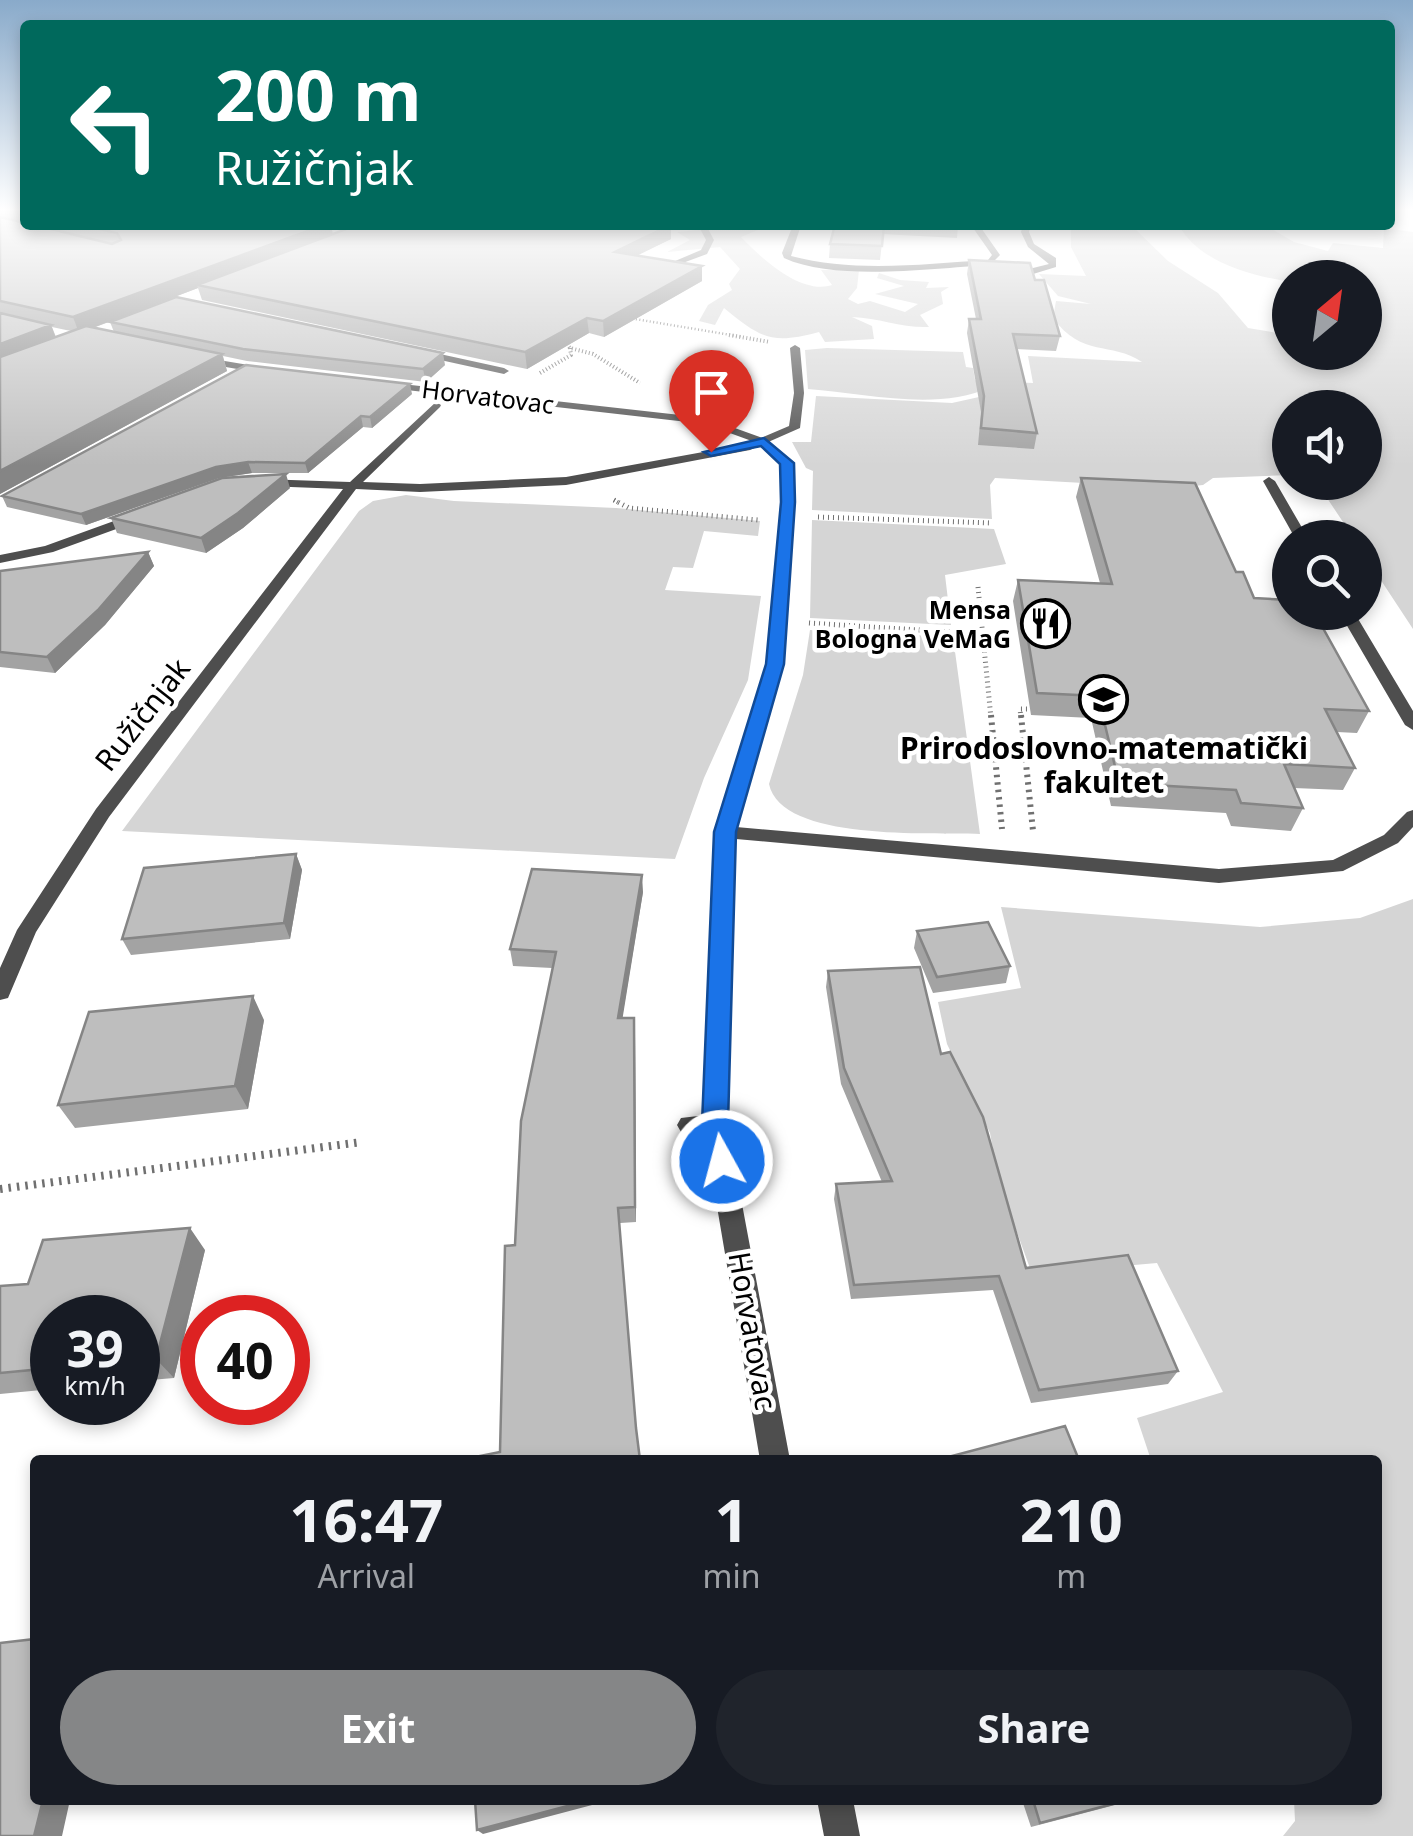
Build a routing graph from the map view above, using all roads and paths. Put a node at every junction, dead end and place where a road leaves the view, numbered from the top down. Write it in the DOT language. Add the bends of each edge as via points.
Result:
graph roads {
  1 [pos="624,318"];
  2 [pos="716,332"];
  3 [pos="559,334"];
  4 [pos="704,338"];
  5 [pos="796,348"];
  6 [pos="408,350"];
  7 [pos="189,357"];
  8 [pos="246,368"];
  9 [pos="504,371"];
  10 [pos="285,373"];
  11 [pos="225,380"];
  12 [pos="363,382"];
  13 [pos="436,405"];
  14 [pos="764,442"];
  15 [pos="593,478"];
  16 [pos="1269,481"];
  17 [pos="244,484"];
  18 [pos="352,486"];
  19 [pos="154,511"];
  20 [pos="806,516"];
  21 [pos="1292,520"];
  22 [pos="770,522"];
  23 [pos="992,523"];
  24 [pos="0,560"];
  25 [pos="978,587"];
  26 [pos="823,624"];
  27 [pos="1357,630"];
  28 [pos="982,634"];
  29 [pos="1031,709"];
  30 [pos="1413,726"];
  31 [pos="1028,776"];
  32 [pos="1413,816"];
  33 [pos="725,832"];
  34 [pos="1003,840"];
  35 [pos="0,992"];
  36 [pos="715,1124"];
  37 [pos="690,1125"];
  38 [pos="362,1142"];
  39 [pos="0,1190"];
  40 [pos="774,1455"];
  41 [pos="836,1805"];
  42 [pos="842,1836"];
  1 -- 2 [label="path"];
  2 -- 4 [label="path"];
  2 -- 5 [label="path"];
  3 -- 9 [label="path" via="571,355 562,364 537,374"];
  5 -- 14 [label="street" via="794,428"];
  6 -- 9 [label="street"];
  7 -- 8 [label="street"];
  8 -- 10 [label="street"];
  8 -- 11 [label="street"];
  12 -- 14 [label="street, Horvatovac" via="692,419"];
  13 -- 18 [label="street, Ružičnjak"];
  14 -- 15 [label="street"];
  14 -- 33 [label="street, Horvatovac" via="787,463 775,664"];
  15 -- 18 [label="street"];
  15 -- 22 [label="path" via="629,508"];
  16 -- 21 [label="street"];
  17 -- 18 [label="street"];
  18 -- 35 [label="street, Ružičnjak" via="102,813 27,930"];
  19 -- 24 [label="street"];
  20 -- 23 [label="path"];
  25 -- 28 [label="path"];
  26 -- 28 [label="path"];
  27 -- 30 [label="street"];
  28 -- 34 [label="path"];
  29 -- 31 [label="path" via="1020,709"];
  32 -- 33 [label="street" via="1391,839 1336,866 1219,876"];
  33 -- 36 [label="street, Horvatovac"];
  36 -- 37 [label="street"];
  36 -- 40 [label="street, Horvatovac"];
  38 -- 39 [label="path"];
  41 -- 42 [label="street"];
}
